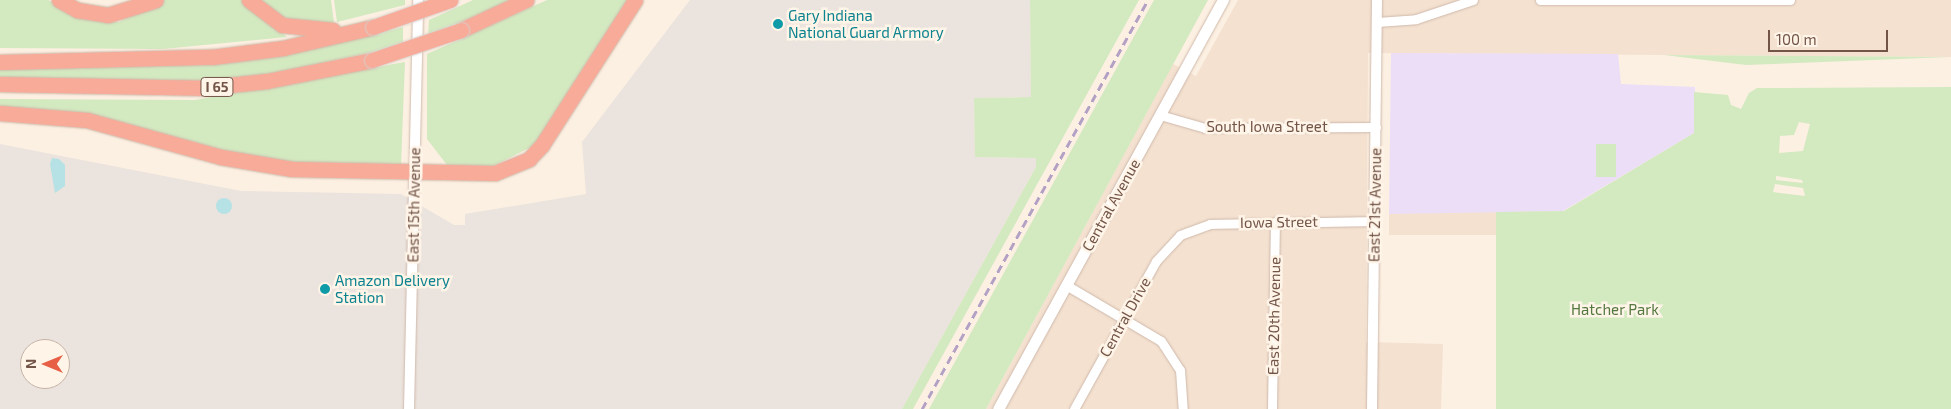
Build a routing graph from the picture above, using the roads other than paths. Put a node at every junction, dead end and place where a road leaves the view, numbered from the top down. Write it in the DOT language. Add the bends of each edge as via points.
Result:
graph roads {
  1 [pos="59,0"];
  2 [pos="75,0"];
  3 [pos="140,0"];
  4 [pos="156,0"];
  5 [pos="249,0"];
  6 [pos="418,0"];
  7 [pos="450,0"];
  8 [pos="526,0"];
  9 [pos="635,0"];
  10 [pos="1224,0"];
  11 [pos="1377,0"];
  12 [pos="1472,0"];
  13 [pos="1540,0"];
  14 [pos="1698,0"];
  15 [pos="1790,0"];
  16 [pos="1377,22"];
  17 [pos="369,28"];
  18 [pos="0,62"];
  19 [pos="0,84"];
  20 [pos="60,86"];
  21 [pos="0,91"];
  22 [pos="0,113"];
  23 [pos="1160,115"];
  24 [pos="1376,127"];
  25 [pos="415,174"];
  26 [pos="1374,221"];
  27 [pos="1275,222"];
  28 [pos="1185,232"];
  29 [pos="1066,285"];
  30 [pos="1125,317"];
  31 [pos="409,409"];
  32 [pos="998,409"];
  33 [pos="1074,409"];
  34 [pos="1183,409"];
  35 [pos="1272,409"];
  36 [pos="1372,409"];
  1 -- 4 [label="highway" via="77,10 108,15"];
  2 -- 3 [label="highway" via="108,7"];
  5 -- 17 [label="highway" via="269,18 296,29"];
  6 -- 25 [label="street, East 15th Avenue"];
  7 -- 17 [label="highway, I 65, bridge"];
  8 -- 20 [label="highway, I 65, bridge" via="461,30 372,60 267,81 201,88"];
  9 -- 25 [label="highway" via="559,122 529,159 495,173"];
  10 -- 23 [label="main road, Central Avenue"];
  11 -- 16 [label="street, East 21st Avenue"];
  12 -- 16 [label="street" via="1410,20"];
  13 -- 14 [label="street"];
  14 -- 15 [label="street"];
  16 -- 24 [label="street, East 21st Avenue"];
  17 -- 18 [label="highway, I 65" via="283,48 212,57"];
  19 -- 20 [label="highway, I 65"];
  20 -- 21 [label="highway"];
  22 -- 25 [label="highway" via="94,121 254,164"];
  23 -- 24 [label="street, South Iowa Street" via="1205,128"];
  23 -- 29 [label="main road, Central Avenue"];
  24 -- 26 [label="street, East 21st Avenue"];
  25 -- 31 [label="street, East 15th Avenue"];
  26 -- 27 [label="street, Iowa Street"];
  26 -- 36 [label="street, East 21st Avenue"];
  27 -- 28 [label="street, Iowa Street" via="1210,224"];
  27 -- 35 [label="street, East 20th Avenue"];
  28 -- 30 [label="street, Central Drive" via="1161,254"];
  29 -- 30 [label="street"];
  29 -- 32 [label="main road, Central Avenue"];
  30 -- 33 [label="street, Central Drive"];
  30 -- 34 [label="street" via="1156,336 1172,355 1182,381"];
}
